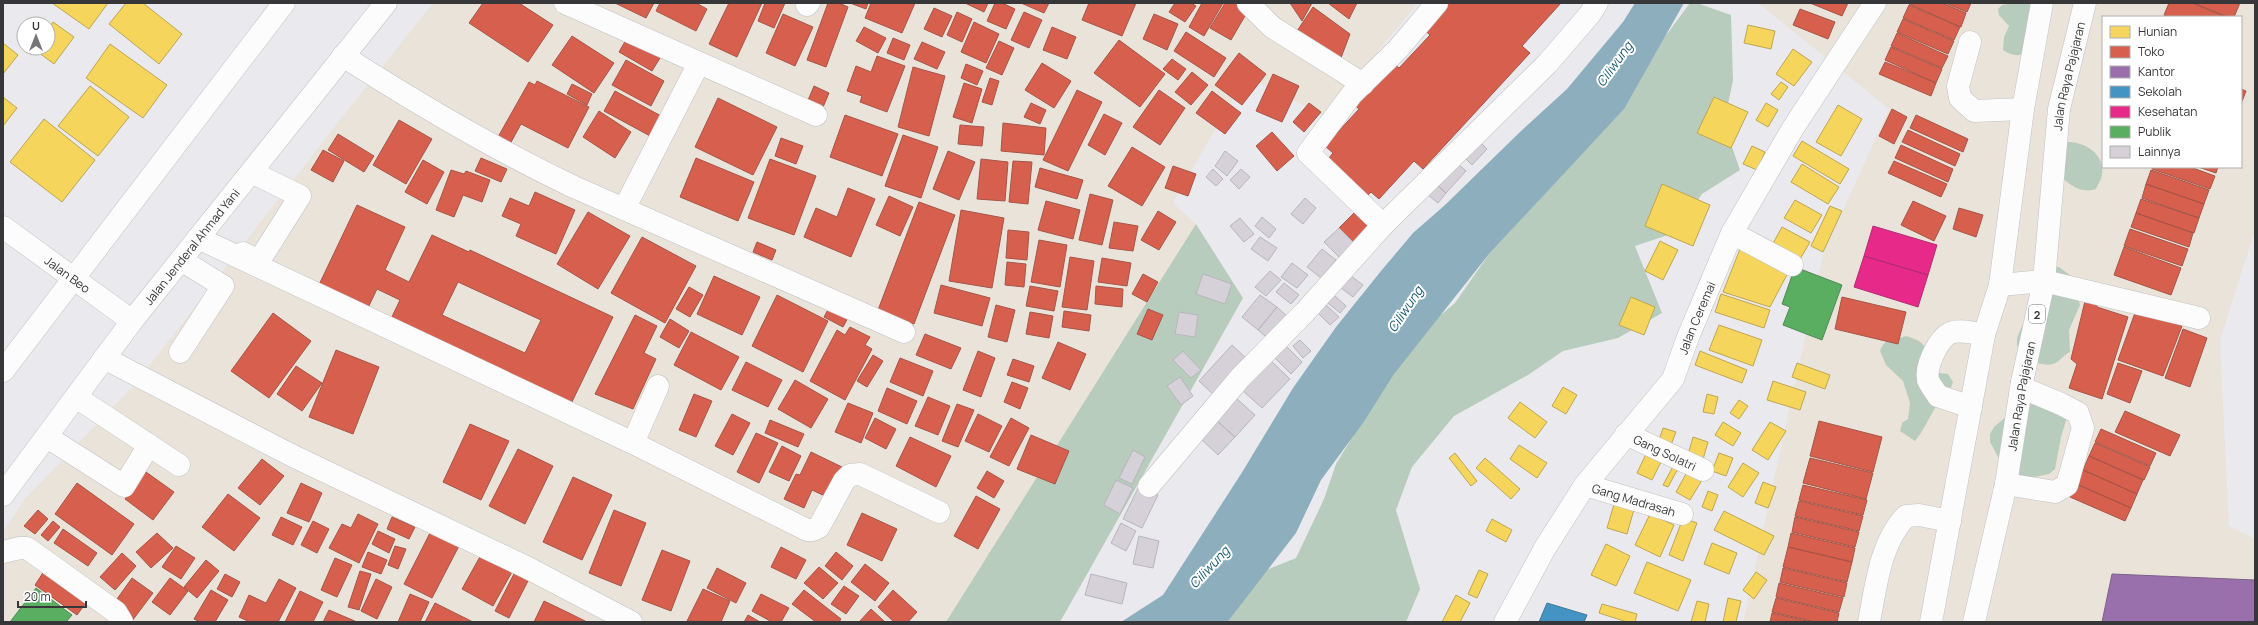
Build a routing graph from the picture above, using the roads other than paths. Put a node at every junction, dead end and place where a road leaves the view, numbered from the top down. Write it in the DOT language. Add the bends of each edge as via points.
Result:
graph roads {
  1 [pos="284,3"];
  2 [pos="386,3"];
  3 [pos="565,3"];
  4 [pos="1248,3"];
  5 [pos="1438,3"];
  6 [pos="1597,3"];
  7 [pos="1875,3"];
  8 [pos="2042,3"];
  9 [pos="2085,3"];
  10 [pos="1970,42"];
  11 [pos="344,56"];
  12 [pos="699,63"];
  13 [pos="1363,84"];
  14 [pos="2023,109"];
  15 [pos="816,115"];
  16 [pos="251,172"];
  17 [pos="624,209"];
  18 [pos="1383,225"];
  19 [pos="3,227"];
  20 [pos="1732,233"];
  21 [pos="200,236"];
  22 [pos="181,260"];
  23 [pos="1792,265"];
  24 [pos="73,278"];
  25 [pos="2044,281"];
  26 [pos="2000,285"];
  27 [pos="2199,318"];
  28 [pos="132,321"];
  29 [pos="904,332"];
  30 [pos="1984,335"];
  31 [pos="180,352"];
  32 [pos="104,358"];
  33 [pos="3,371"];
  34 [pos="2022,382"];
  35 [pos="658,386"];
  36 [pos="76,397"];
  37 [pos="1970,407"];
  38 [pos="1626,434"];
  39 [pos="46,437"];
  40 [pos="633,443"];
  41 [pos="149,445"];
  42 [pos="179,465"];
  43 [pos="1703,470"];
  44 [pos="2006,484"];
  45 [pos="1585,485"];
  46 [pos="1149,486"];
  47 [pos="3,495"];
  48 [pos="939,512"];
  49 [pos="1682,514"];
  50 [pos="1950,521"];
  51 [pos="3,552"];
  52 [pos="122,622"];
  53 [pos="631,622"];
  54 [pos="1505,622"];
  55 [pos="1869,622"];
  56 [pos="1931,622"];
  57 [pos="1974,622"];
  1 -- 24 [label="main road"];
  2 -- 11 [label="main road, Jalan Jenderal Ahmad Yani"];
  3 -- 12 [label="main road"];
  4 -- 13 [label="main road" via="1272,26"];
  5 -- 13 [label="main road"];
  6 -- 18 [label="main road" via="1547,64"];
  7 -- 20 [label="main road, Jalan Ceremai" via="1797,122"];
  8 -- 14 [label="main road"];
  9 -- 25 [label="main road, Jalan Raya Pajajaran / 2" via="2059,109"];
  10 -- 14 [label="main road" via="1958,86 1960,98 1974,111"];
  11 -- 16 [label="main road, Jalan Jenderal Ahmad Yani"];
  11 -- 17 [label="main road" via="426,108 521,162"];
  12 -- 15 [label="main road"];
  12 -- 17 [label="main road"];
  13 -- 18 [label="main road" via="1352,94 1308,153"];
  14 -- 26 [label="main road"];
  16 -- 21 [label="main road, Jalan Jenderal Ahmad Yani"];
  16 -- 21 [label="main road" via="300,196 259,261"];
  17 -- 29 [label="main road"];
  18 -- 46 [label="main road" via="1305,312 1240,378"];
  19 -- 24 [label="main road, Jalan Beo"];
  20 -- 23 [label="main road"];
  20 -- 38 [label="main road, Jalan Ceremai" via="1673,379"];
  21 -- 22 [label="main road, Jalan Jenderal Ahmad Yani"];
  21 -- 40 [label="main road"];
  22 -- 28 [label="main road, Jalan Jenderal Ahmad Yani"];
  22 -- 31 [label="main road" via="223,286"];
  24 -- 28 [label="main road, Jalan Beo"];
  24 -- 33 [label="main road"];
  25 -- 26 [label="main road"];
  25 -- 27 [label="main road"];
  25 -- 34 [label="main road, Jalan Raya Pajajaran / 2"];
  26 -- 30 [label="main road"];
  28 -- 32 [label="main road, Jalan Jenderal Ahmad Yani"];
  30 -- 37 [label="main road"];
  30 -- 37 [label="main road" via="1964,331 1951,333 1941,340 1932,357 1928,379 1938,396"];
  32 -- 36 [label="main road, Jalan Jenderal Ahmad Yani"];
  32 -- 53 [label="main road" via="293,456 526,567"];
  34 -- 44 [label="main road, Jalan Raya Pajajaran / 2"];
  34 -- 44 [label="main road" via="2025,389 2078,414 2083,428 2066,485 2055,492"];
  35 -- 40 [label="main road"];
  36 -- 39 [label="main road, Jalan Jenderal Ahmad Yani"];
  36 -- 41 [label="main road"];
  37 -- 50 [label="main road"];
  38 -- 43 [label="main road, Gang Solatri"];
  38 -- 45 [label="main road, Jalan Ceremai"];
  39 -- 41 [label="main road" via="124,486"];
  39 -- 47 [label="main road, Jalan Jenderal Ahmad Yani"];
  40 -- 48 [label="main road" via="807,530 819,527 844,481 850,476 860,474"];
  41 -- 42 [label="main road"];
  44 -- 57 [label="main road, Jalan Raya Pajajaran / 2"];
  45 -- 49 [label="main road, Gang Madrasah"];
  45 -- 54 [label="main road, Jalan Ceremai" via="1545,548"];
  50 -- 55 [label="main road" via="1919,515 1906,516 1895,527 1885,551"];
  50 -- 56 [label="main road"];
  51 -- 52 [label="main road" via="27,548 116,612"];
}
